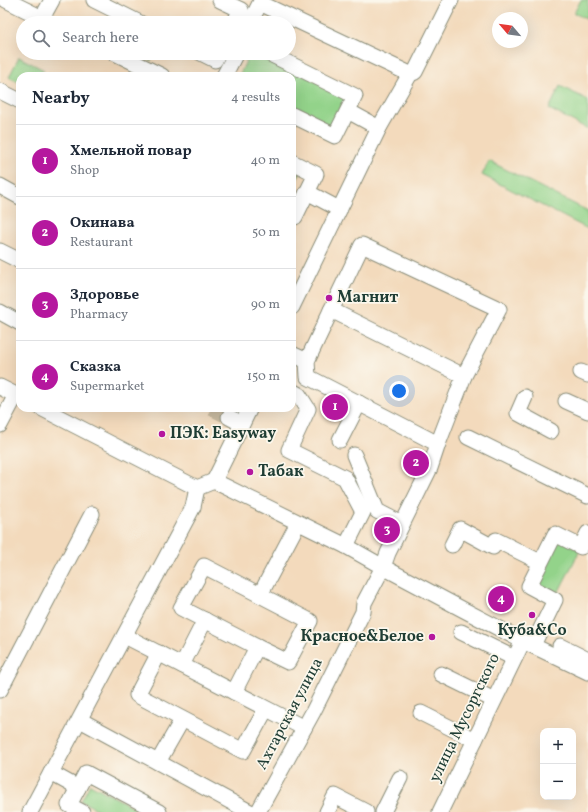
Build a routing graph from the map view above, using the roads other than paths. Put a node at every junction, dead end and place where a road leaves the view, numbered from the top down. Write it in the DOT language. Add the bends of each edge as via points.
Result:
graph roads {
  1 [pos="6,0"];
  2 [pos="52,0"];
  3 [pos="94,0"];
  4 [pos="220,0"];
  5 [pos="451,0"];
  6 [pos="37,16"];
  7 [pos="48,16"];
  8 [pos="126,16"];
  9 [pos="238,16"];
  10 [pos="254,16"];
  11 [pos="287,16"];
  12 [pos="296,20"];
  13 [pos="129,60"];
  14 [pos="232,60"];
  15 [pos="282,60"];
  16 [pos="154,72"];
  17 [pos="226,72"];
  18 [pos="410,74"];
  19 [pos="0,91"];
  20 [pos="16,100"];
  21 [pos="348,111"];
  22 [pos="296,117"];
  23 [pos="379,128"];
  24 [pos="296,164"];
  25 [pos="0,186"];
  26 [pos="307,192"];
  27 [pos="16,195"];
  28 [pos="339,209"];
  29 [pos="296,215"];
  30 [pos="0,251"];
  31 [pos="16,259"];
  32 [pos="296,287"];
  33 [pos="332,310"];
  34 [pos="0,312"];
  35 [pos="16,321"];
  36 [pos="296,356"];
  37 [pos="307,361"];
  38 [pos="464,376"];
  39 [pos="0,387"];
  40 [pos="296,393"];
  41 [pos="16,395"];
  42 [pos="525,397"];
  43 [pos="16,399"];
  44 [pos="566,401"];
  45 [pos="359,403"];
  46 [pos="53,412"];
  47 [pos="245,412"];
  48 [pos="588,412"];
  49 [pos="0,425"];
  50 [pos="551,431"];
  51 [pos="468,437"];
  52 [pos="340,440"];
  53 [pos="438,444"];
  54 [pos="354,455"];
  55 [pos="214,481"];
  56 [pos="197,488"];
  57 [pos="588,496"];
  58 [pos="92,514"];
  59 [pos="298,523"];
  60 [pos="402,524"];
  61 [pos="588,533"];
  62 [pos="452,545"];
  63 [pos="346,546"];
  64 [pos="540,562"];
  65 [pos="383,568"];
  66 [pos="260,595"];
  67 [pos="205,620"];
  68 [pos="461,632"];
  69 [pos="125,636"];
  70 [pos="528,643"];
  71 [pos="560,646"];
  72 [pos="257,647"];
  73 [pos="159,654"];
  74 [pos="514,658"];
  75 [pos="588,660"];
  76 [pos="182,665"];
  77 [pos="588,672"];
  78 [pos="441,674"];
  79 [pos="0,690"];
  80 [pos="234,692"];
  81 [pos="494,700"];
  82 [pos="266,709"];
  83 [pos="421,713"];
  84 [pos="80,720"];
  85 [pos="182,720"];
  86 [pos="304,728"];
  87 [pos="475,740"];
  88 [pos="158,762"];
  89 [pos="51,773"];
  90 [pos="400,778"];
  91 [pos="78,788"];
  92 [pos="30,812"];
  93 [pos="82,812"];
  94 [pos="159,812"];
  95 [pos="250,812"];
  96 [pos="258,812"];
  97 [pos="327,812"];
  98 [pos="366,812"];
  99 [pos="383,812"];
  100 [pos="440,812"];
  1 -- 6 [label="street"];
  2 -- 7 [label="street"];
  3 -- 8 [label="street"];
  4 -- 9 [label="street" via="241,10"];
  5 -- 18 [label="street" via="415,72"];
  10 -- 11 [label="street" via="260,3"];
  12 -- 18 [label="street"];
  13 -- 16 [label="street"];
  14 -- 17 [label="street"];
  15 -- 21 [label="street" via="356,96"];
  18 -- 23 [label="street"];
  19 -- 20 [label="street"];
  21 -- 22 [label="street" via="335,136"];
  21 -- 23 [label="street"];
  23 -- 28 [label="street"];
  24 -- 26 [label="street" via="316,174"];
  25 -- 27 [label="street"];
  26 -- 28 [label="street"];
  26 -- 29 [label="street"];
  28 -- 32 [label="street"];
  30 -- 31 [label="street"];
  33 -- 37 [label="street"];
  33 -- 38 [label="street"];
  33 -- 38 [label="street, Ахтарская улица" via="362,245 499,309"];
  34 -- 35 [label="street"];
  36 -- 37 [label="street"];
  37 -- 45 [label="street" via="308,377"];
  38 -- 53 [label="street, Ахтарская улица"];
  39 -- 41 [label="street"];
  40 -- 63 [label="street" via="308,409 289,450 345,478 363,512"];
  42 -- 50 [label="street" via="518,413"];
  43 -- 49 [label="street"];
  44 -- 48 [label="street"];
  45 -- 52 [label="street"];
  45 -- 53 [label="street"];
  46 -- 56 [label="street"];
  47 -- 55 [label="street" via="235,420"];
  51 -- 57 [label="street"];
  53 -- 60 [label="street, Ахтарская улица" via="430,468"];
  54 -- 60 [label="street" via="377,511"];
  55 -- 56 [label="street"];
  55 -- 59 [label="street"];
  56 -- 69 [label="street" via="193,507"];
  58 -- 79 [label="street"];
  59 -- 63 [label="street"];
  59 -- 66 [label="street"];
  60 -- 65 [label="street, Ахтарская улица"];
  61 -- 64 [label="street" via="581,547 555,534"];
  62 -- 64 [label="street" via="460,529"];
  63 -- 65 [label="street"];
  64 -- 70 [label="street, улица Мусоргского" via="529,586 555,600"];
  65 -- 70 [label="street"];
  65 -- 86 [label="street, Ахтарская улица" via="364,603 364,612"];
  66 -- 67 [label="street" via="204,566 181,608"];
  66 -- 72 [label="street" via="310,621 288,662"];
  67 -- 72 [label="street"];
  67 -- 76 [label="street"];
  68 -- 74 [label="street"];
  69 -- 73 [label="street"];
  69 -- 84 [label="street"];
  70 -- 74 [label="street, улица Мусоргского"];
  70 -- 77 [label="street"];
  71 -- 75 [label="street"];
  72 -- 80 [label="street"];
  73 -- 76 [label="street"];
  73 -- 85 [label="street" via="137,695"];
  74 -- 81 [label="street, улица Мусоргского"];
  76 -- 80 [label="street"];
  78 -- 81 [label="street"];
  80 -- 82 [label="street"];
  81 -- 87 [label="street, улица Мусоргского"];
  82 -- 85 [label="street" via="243,751"];
  82 -- 86 [label="street"];
  83 -- 87 [label="street"];
  84 -- 88 [label="street"];
  84 -- 89 [label="street"];
  85 -- 88 [label="street"];
  86 -- 96 [label="street, Ахтарская улица"];
  87 -- 100 [label="street, улица Мусоргского"];
  88 -- 95 [label="street"];
  89 -- 91 [label="street"];
  89 -- 92 [label="street"];
  90 -- 99 [label="street"];
  91 -- 93 [label="street" via="69,805"];
  91 -- 94 [label="street" via="86,773"];
  97 -- 98 [label="street" via="335,796"];
}
